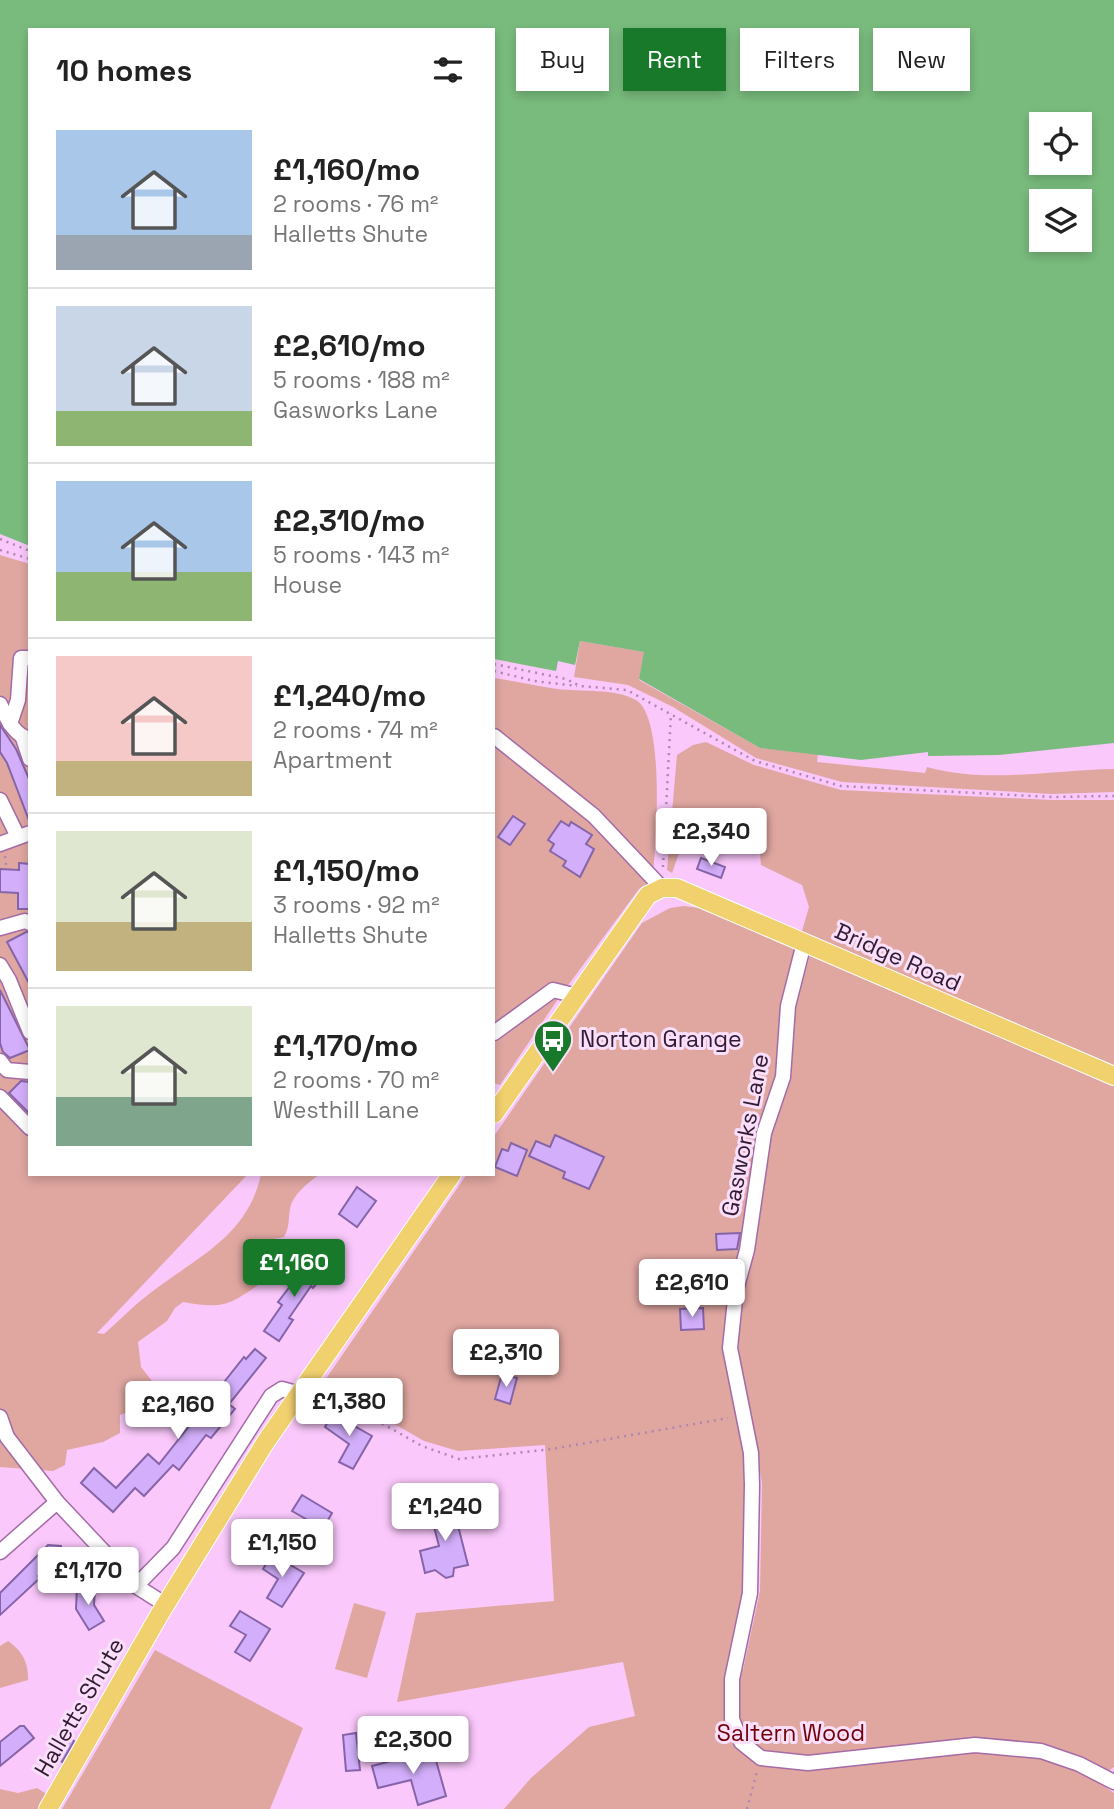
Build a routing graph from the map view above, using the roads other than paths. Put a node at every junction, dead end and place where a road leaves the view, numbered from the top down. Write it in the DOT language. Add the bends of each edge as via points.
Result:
graph roads {
  1 [pos="28,658"];
  2 [pos="0,704"];
  3 [pos="10,724"];
  4 [pos="495,737"];
  5 [pos="27,739"];
  6 [pos="0,800"];
  7 [pos="24,835"];
  8 [pos="0,844"];
  9 [pos="662,888"];
  10 [pos="28,923"];
  11 [pos="0,928"];
  12 [pos="804,943"];
  13 [pos="0,965"];
  14 [pos="577,996"];
  15 [pos="28,1027"];
  16 [pos="495,1032"];
  17 [pos="0,1061"];
  18 [pos="28,1072"];
  19 [pos="1114,1076"];
  20 [pos="0,1097"];
  21 [pos="495,1113"];
  22 [pos="28,1126"];
  23 [pos="451,1176"];
  24 [pos="304,1388"];
  25 [pos="0,1417"];
  26 [pos="4,1439"];
  27 [pos="57,1502"];
  28 [pos="0,1552"];
  29 [pos="136,1586"];
  30 [pos="166,1605"];
  31 [pos="1114,1782"];
  32 [pos="48,1809"];
  1 -- 3 [label="street" via="21,658 18,700"];
  2 -- 3 [label="street"];
  3 -- 5 [label="street"];
  4 -- 9 [label="street" via="594,816"];
  6 -- 7 [label="street"];
  7 -- 8 [label="street"];
  9 -- 12 [label="main road, Bridge Road" via="677,888"];
  9 -- 14 [label="main road" via="648,895"];
  10 -- 11 [label="street"];
  12 -- 19 [label="main road, Bridge Road"];
  12 -- 31 [label="street, Gasworks Lane" via="788,1006 783,1077 764,1133 730,1348 751,1453 752,1551 750,1592 732,1679 732,1720 741,1742 761,1758 808,1763 975,1745 1041,1751"];
  13 -- 15 [label="street"];
  14 -- 16 [label="street" via="553,990"];
  14 -- 21 [label="main road"];
  17 -- 18 [label="street" via="7,1070"];
  20 -- 22 [label="street"];
  23 -- 24 [label="main road, Halletts Shute"];
  24 -- 29 [label="street" via="282,1389 271,1396 173,1548"];
  24 -- 30 [label="main road, Halletts Shute"];
  25 -- 26 [label="street"];
  26 -- 27 [label="street"];
  27 -- 28 [label="street"];
  27 -- 29 [label="street"];
  29 -- 30 [label="street"];
  30 -- 32 [label="main road, Halletts Shute"];
}
